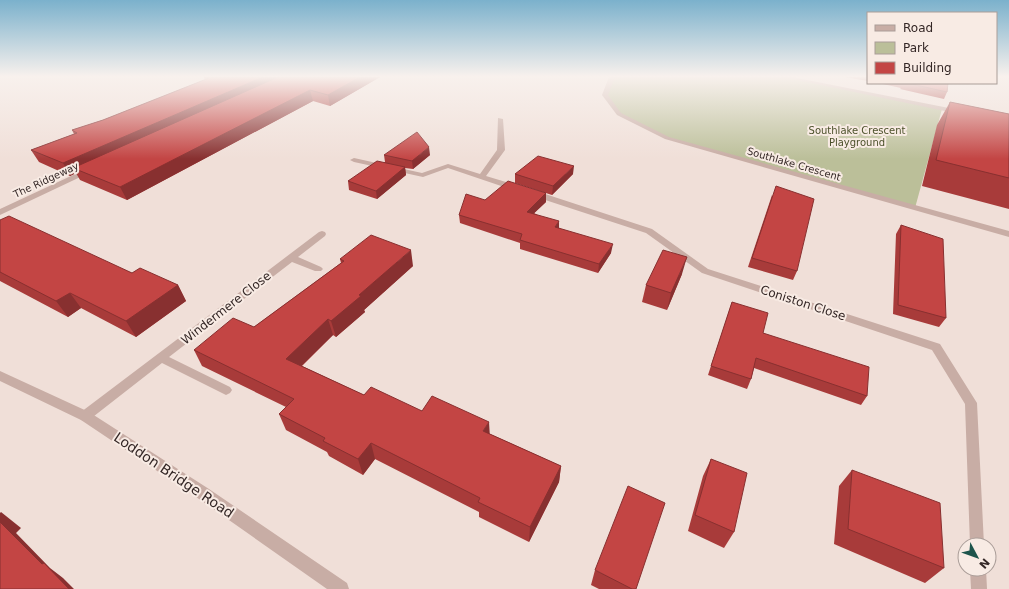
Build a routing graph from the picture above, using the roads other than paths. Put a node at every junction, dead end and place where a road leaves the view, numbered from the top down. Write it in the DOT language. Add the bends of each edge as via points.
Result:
graph roads {
  1 [pos="612,104"];
  2 [pos="918,104"];
  3 [pos="964,114"];
  4 [pos="500,119"];
  5 [pos="354,160"];
  6 [pos="94,169"];
  7 [pos="482,176"];
  8 [pos="0,212"];
  9 [pos="322,234"];
  10 [pos="1009,234"];
  11 [pos="291,258"];
  12 [pos="318,269"];
  13 [pos="161,358"];
  14 [pos="0,376"];
  15 [pos="226,390"];
  16 [pos="85,416"];
  17 [pos="977,537"];
  18 [pos="979,577"];
  19 [pos="341,589"];
  20 [pos="980,589"];
  1 -- 10 [label="street, Southlake Crescent" via="619,114 667,138"];
  2 -- 3 [label="street"];
  4 -- 7 [label="street" via="501,150"];
  5 -- 7 [label="street, Coniston Close" via="423,175 448,166"];
  6 -- 8 [label="street, The Ridgeway"];
  7 -- 17 [label="street, Coniston Close" via="649,231 705,272 936,347 971,403"];
  9 -- 11 [label="street, Windermere Close"];
  11 -- 12 [label="street"];
  11 -- 13 [label="street, Windermere Close"];
  13 -- 15 [label="street"];
  13 -- 16 [label="street, Windermere Close"];
  14 -- 16 [label="street, Loddon Bridge Road"];
  16 -- 19 [label="street, Loddon Bridge Road" via="204,494"];
  18 -- 20 [label="street"];
}
